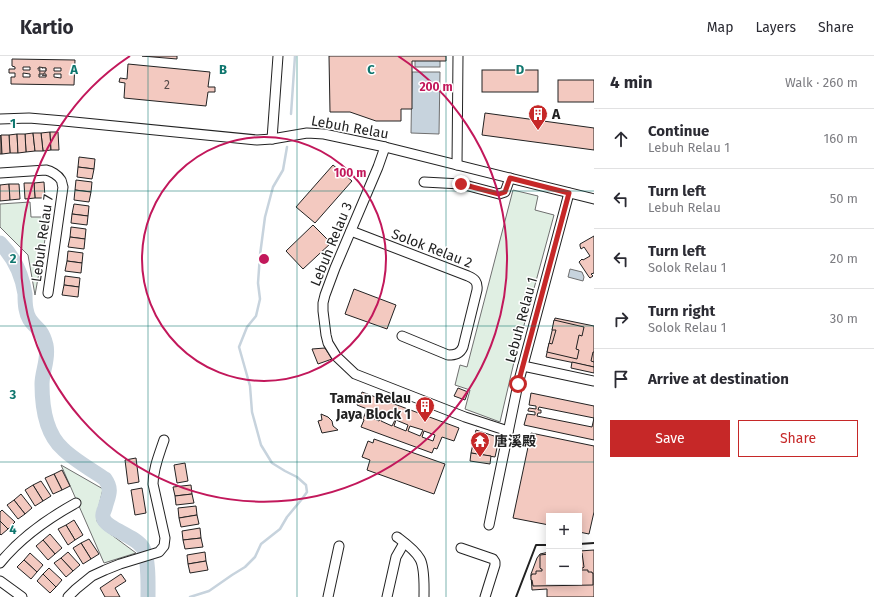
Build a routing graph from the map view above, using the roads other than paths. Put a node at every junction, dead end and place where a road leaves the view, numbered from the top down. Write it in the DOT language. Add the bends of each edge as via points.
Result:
graph roads {
  1 [pos="278,56"];
  2 [pos="458,56"];
  3 [pos="0,119"];
  4 [pos="272,139"];
  5 [pos="385,147"];
  6 [pos="457,165"];
  7 [pos="0,173"];
  8 [pos="510,178"];
  9 [pos="424,182"];
  10 [pos="569,193"];
  11 [pos="594,199"];
  12 [pos="351,231"];
  13 [pos="48,293"];
  14 [pos="402,336"];
  15 [pos="523,366"];
  16 [pos="594,381"];
  17 [pos="508,431"];
  18 [pos="164,440"];
  19 [pos="76,503"];
  20 [pos="488,525"];
  21 [pos="397,537"];
  22 [pos="404,543"];
  23 [pos="339,546"];
  24 [pos="461,548"];
  25 [pos="0,562"];
  26 [pos="0,581"];
  27 [pos="22,597"];
  28 [pos="68,597"];
  29 [pos="328,597"];
  30 [pos="386,597"];
  31 [pos="424,597"];
  32 [pos="485,597"];
  1 -- 4 [label="street"];
  2 -- 6 [label="street"];
  3 -- 4 [label="street, Lebuh Relau" via="57,120 242,139"];
  4 -- 5 [label="street, Lebuh Relau" via="307,132"];
  5 -- 6 [label="street, Lebuh Relau"];
  5 -- 12 [label="street, Lebuh Relau 3"];
  6 -- 8 [label="street, Lebuh Relau"];
  7 -- 13 [label="street, Lebuh Relau 7" via="49,170 61,180 63,187"];
  8 -- 9 [label="street" via="505,192 499,194 461,184"];
  8 -- 10 [label="street, Lebuh Relau"];
  10 -- 11 [label="street, Lebuh Relau"];
  10 -- 15 [label="street, Lebuh Relau 1"];
  12 -- 14 [label="street, Solok Relau 2" via="473,278 476,282 478,290 463,347 458,353 448,355"];
  12 -- 17 [label="street, Lebuh Relau 3" via="323,302 326,335 336,356 355,374 365,379"];
  15 -- 16 [label="street"];
  15 -- 17 [label="street, Lebuh Relau 1"];
  17 -- 20 [label="street, Lebuh Relau 1"];
  18 -- 28 [label="street" via="153,478 165,542 162,550 92,576"];
  19 -- 25 [label="street" via="31,532"];
  21 -- 22 [label="street"];
  22 -- 30 [label="street" via="396,557"];
  22 -- 31 [label="street" via="418,555 422,563"];
  23 -- 29 [label="street"];
  24 -- 32 [label="street" via="493,559 495,562"];
  26 -- 27 [label="street"];
}
